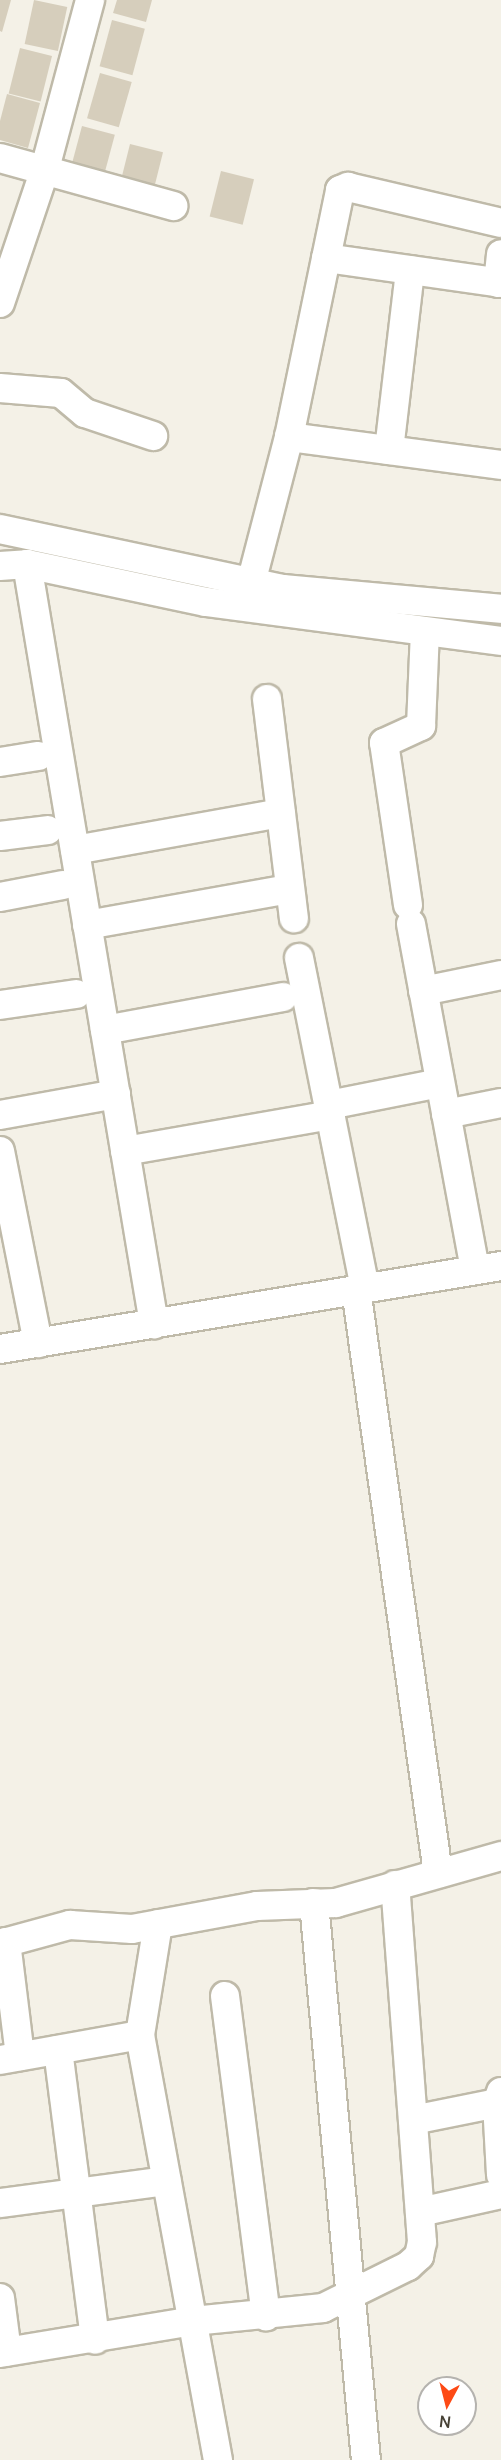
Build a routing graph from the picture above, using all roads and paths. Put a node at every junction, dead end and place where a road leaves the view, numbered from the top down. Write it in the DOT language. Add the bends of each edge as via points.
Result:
graph roads {
  1 [pos="90,0"];
  2 [pos="0,158"];
  3 [pos="44,172"];
  4 [pos="173,206"];
  5 [pos="501,223"];
  6 [pos="501,254"];
  7 [pos="326,258"];
  8 [pos="410,270"];
  9 [pos="499,283"];
  10 [pos="0,303"];
  11 [pos="0,388"];
  12 [pos="153,436"];
  13 [pos="289,437"];
  14 [pos="389,450"];
  15 [pos="501,465"];
  16 [pos="0,529"];
  17 [pos="14,565"];
  18 [pos="182,567"];
  19 [pos="251,583"];
  20 [pos="177,597"];
  21 [pos="501,609"];
  22 [pos="425,632"];
  23 [pos="501,641"];
  24 [pos="267,699"];
  25 [pos="39,756"];
  26 [pos="0,762"];
  27 [pos="281,813"];
  28 [pos="48,830"];
  29 [pos="0,836"];
  30 [pos="75,850"];
  31 [pos="63,885"];
  32 [pos="290,889"];
  33 [pos="0,897"];
  34 [pos="294,918"];
  35 [pos="87,925"];
  36 [pos="299,958"];
  37 [pos="501,975"];
  38 [pos="423,991"];
  39 [pos="76,994"];
  40 [pos="283,997"];
  41 [pos="0,1005"];
  42 [pos="105,1030"];
  43 [pos="440,1083"];
  44 [pos="116,1095"];
  45 [pos="501,1103"];
  46 [pos="330,1110"];
  47 [pos="446,1114"];
  48 [pos="0,1115"];
  49 [pos="0,1151"];
  50 [pos="125,1151"];
  51 [pos="488,1268"];
  52 [pos="361,1289"];
  53 [pos="154,1324"];
  54 [pos="38,1343"];
  55 [pos="0,1349"];
  56 [pos="501,1856"];
  57 [pos="438,1873"];
  58 [pos="395,1885"];
  59 [pos="314,1903"];
  60 [pos="158,1924"];
  61 [pos="3,1943"];
  62 [pos="225,1996"];
  63 [pos="140,2035"];
  64 [pos="58,2050"];
  65 [pos="10,2058"];
  66 [pos="499,2098"];
  67 [pos="413,2120"];
  68 [pos="501,2175"];
  69 [pos="167,2181"];
  70 [pos="501,2194"];
  71 [pos="76,2195"];
  72 [pos="0,2203"];
  73 [pos="420,2212"];
  74 [pos="350,2296"];
  75 [pos="0,2298"];
  76 [pos="266,2316"];
  77 [pos="194,2321"];
  78 [pos="95,2340"];
  79 [pos="4,2352"];
  80 [pos="218,2460"];
  81 [pos="366,2460"];
  1 -- 3 [label="street"];
  2 -- 3 [label="street"];
  3 -- 4 [label="street"];
  3 -- 10 [label="street"];
  5 -- 7 [label="street" via="348,187 340,190 336,199"];
  6 -- 9 [label="street"];
  7 -- 8 [label="street"];
  7 -- 13 [label="street"];
  8 -- 9 [label="street"];
  8 -- 14 [label="street"];
  11 -- 12 [label="street" via="61,393 85,413"];
  13 -- 14 [label="street"];
  13 -- 19 [label="street"];
  14 -- 15 [label="street"];
  16 -- 18 [label="street"];
  17 -- 20 [label="street"];
  17 -- 30 [label="street"];
  18 -- 19 [label="street"];
  18 -- 20 [label="street"];
  19 -- 21 [label="street" via="306,592"];
  20 -- 22 [label="street"];
  22 -- 23 [label="street"];
  22 -- 38 [label="street" via="421,726 390,737 384,749"];
  24 -- 27 [label="street"];
  25 -- 26 [label="street"];
  27 -- 30 [label="street"];
  27 -- 32 [label="street"];
  28 -- 29 [label="street"];
  30 -- 35 [label="street"];
  31 -- 33 [label="street"];
  32 -- 34 [label="street"];
  32 -- 35 [label="street"];
  35 -- 42 [label="street"];
  36 -- 46 [label="street"];
  37 -- 38 [label="street"];
  38 -- 43 [label="street"];
  39 -- 41 [label="street"];
  40 -- 42 [label="street"];
  42 -- 44 [label="street"];
  43 -- 46 [label="street"];
  43 -- 47 [label="street"];
  44 -- 48 [label="street"];
  44 -- 50 [label="street"];
  45 -- 47 [label="street"];
  46 -- 50 [label="street"];
  46 -- 52 [label="street"];
  47 -- 51 [label="street"];
  49 -- 54 [label="street"];
  50 -- 53 [label="street"];
  51 -- 52 [label="street"];
  52 -- 53 [label="street"];
  52 -- 57 [label="street"];
  53 -- 54 [label="street"];
  54 -- 55 [label="street"];
  56 -- 57 [label="street"];
  57 -- 58 [label="street"];
  58 -- 59 [label="street" via="336,1903"];
  58 -- 67 [label="street"];
  59 -- 60 [label="street" via="257,1906"];
  59 -- 74 [label="street"];
  60 -- 61 [label="street" via="132,1929 70,1925"];
  60 -- 63 [label="street"];
  61 -- 65 [label="street"];
  62 -- 76 [label="street"];
  63 -- 64 [label="street"];
  63 -- 69 [label="street"];
  64 -- 65 [label="street"];
  64 -- 71 [label="street"];
  66 -- 67 [label="street"];
  66 -- 68 [label="street"];
  67 -- 73 [label="street"];
  69 -- 71 [label="street"];
  69 -- 77 [label="street"];
  70 -- 73 [label="street"];
  71 -- 72 [label="street"];
  71 -- 78 [label="street"];
  73 -- 74 [label="street" via="422,2242 418,2256 408,2266"];
  74 -- 76 [label="street" via="323,2308"];
  74 -- 81 [label="street"];
  75 -- 79 [label="street"];
  76 -- 77 [label="street"];
  77 -- 78 [label="street"];
  77 -- 80 [label="street"];
  78 -- 79 [label="street"];
}
